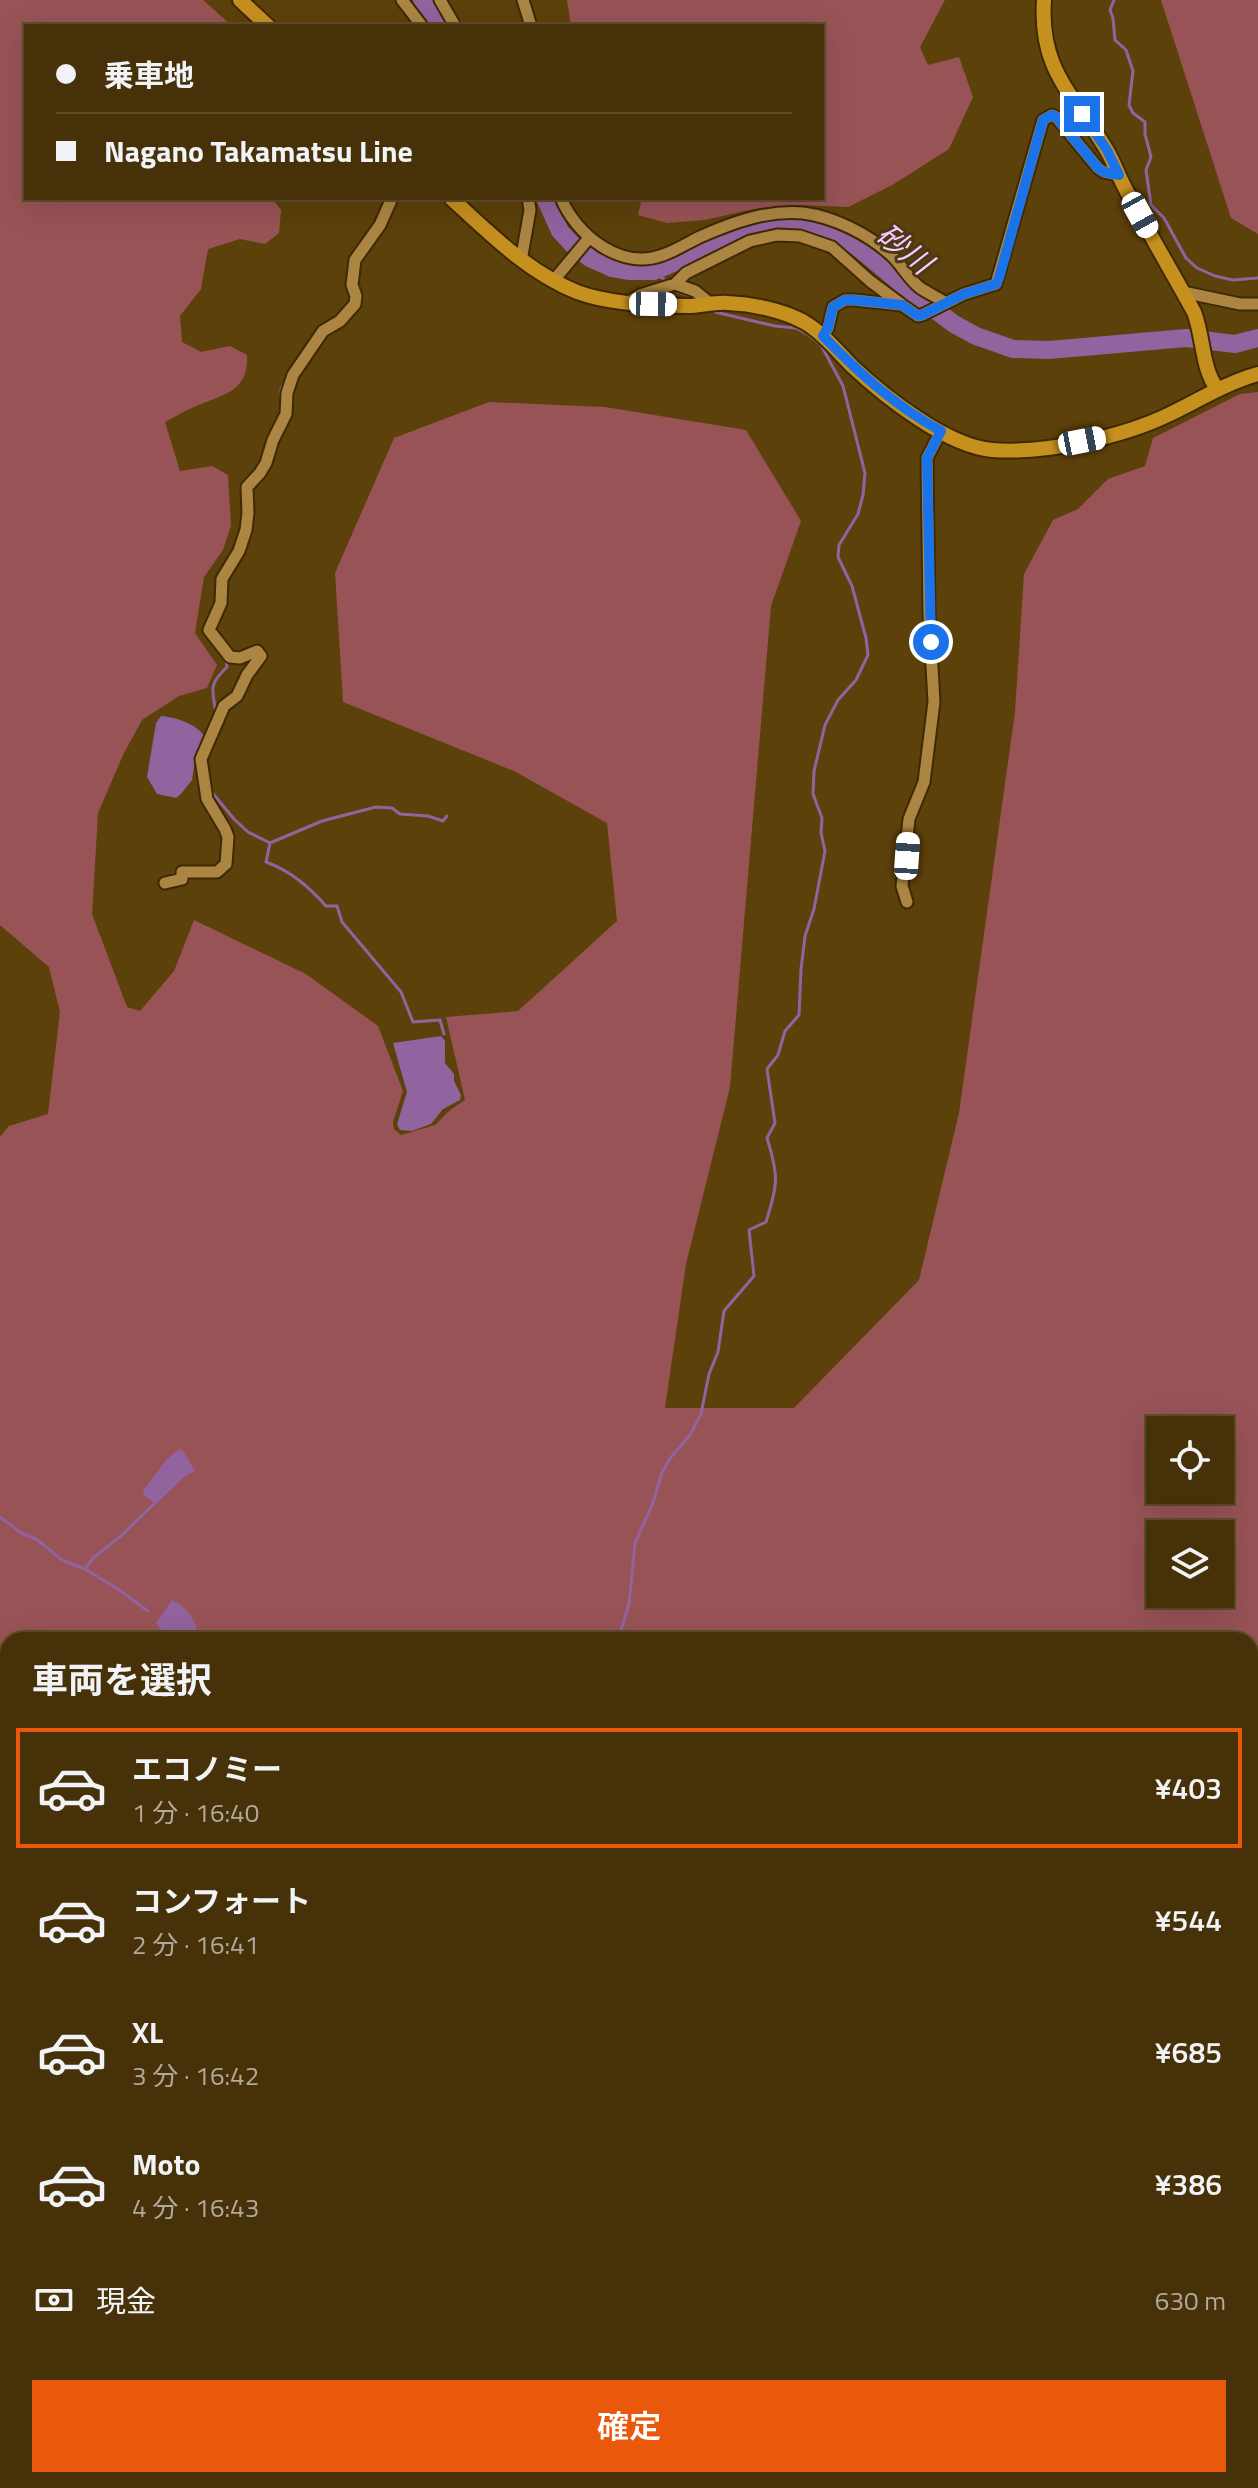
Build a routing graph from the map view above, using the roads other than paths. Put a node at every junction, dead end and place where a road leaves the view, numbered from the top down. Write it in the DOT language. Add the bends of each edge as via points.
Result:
graph roads {
  1 [pos="240,0"];
  2 [pos="402,0"];
  3 [pos="440,0"];
  4 [pos="523,0"];
  5 [pos="1044,0"];
  6 [pos="266,24"];
  7 [pos="420,24"];
  8 [pos="454,24"];
  9 [pos="530,24"];
  10 [pos="1119,175"];
  11 [pos="391,200"];
  12 [pos="453,200"];
  13 [pos="528,200"];
  14 [pos="562,200"];
  15 [pos="589,238"];
  16 [pos="521,261"];
  17 [pos="554,280"];
  18 [pos="675,284"];
  19 [pos="1183,292"];
  20 [pos="629,302"];
  21 [pos="946,303"];
  22 [pos="711,304"];
  23 [pos="1258,304"];
  24 [pos="902,305"];
  25 [pos="823,336"];
  26 [pos="1258,374"];
  27 [pos="1217,389"];
  28 [pos="941,431"];
  29 [pos="165,883"];
  30 [pos="907,902"];
  1 -- 6 [label="main road"];
  2 -- 7 [label="street"];
  3 -- 8 [label="street"];
  4 -- 9 [label="street"];
  5 -- 10 [label="main road" via="1047,52 1057,76"];
  10 -- 19 [label="main road"];
  10 -- 21 [label="street" via="1098,168 1056,117 1047,117 996,284"];
  11 -- 29 [label="street" via="355,260 355,304 323,331 293,375 286,414 260,473 247,487 246,530 222,579 221,603 209,630 230,657 257,651 261,656 237,696 224,706 201,759 207,799 228,837 226,864 217,872 182,872 182,879"];
  12 -- 16 [label="main road"];
  13 -- 16 [label="street"];
  14 -- 15 [label="street"];
  15 -- 17 [label="street"];
  15 -- 21 [label="street" via="637,259 661,256 763,214 803,213 836,221 866,237 891,255 918,286"];
  16 -- 17 [label="main road"];
  17 -- 20 [label="main road" via="578,292"];
  18 -- 20 [label="street"];
  18 -- 22 [label="street"];
  18 -- 24 [label="street" via="686,273 750,241 800,236 832,247"];
  19 -- 23 [label="street"];
  19 -- 27 [label="main road" via="1200,328 1207,373"];
  20 -- 22 [label="main road"];
  21 -- 24 [label="street" via="918,316"];
  22 -- 25 [label="main road" via="761,307 802,320"];
  24 -- 25 [label="street" via="845,300 833,307"];
  25 -- 28 [label="main road" via="886,396"];
  26 -- 27 [label="main road"];
  27 -- 28 [label="main road" via="1140,427 1035,449 989,450"];
  28 -- 30 [label="street" via="927,458 934,702 924,782 909,819 902,886"];
}
